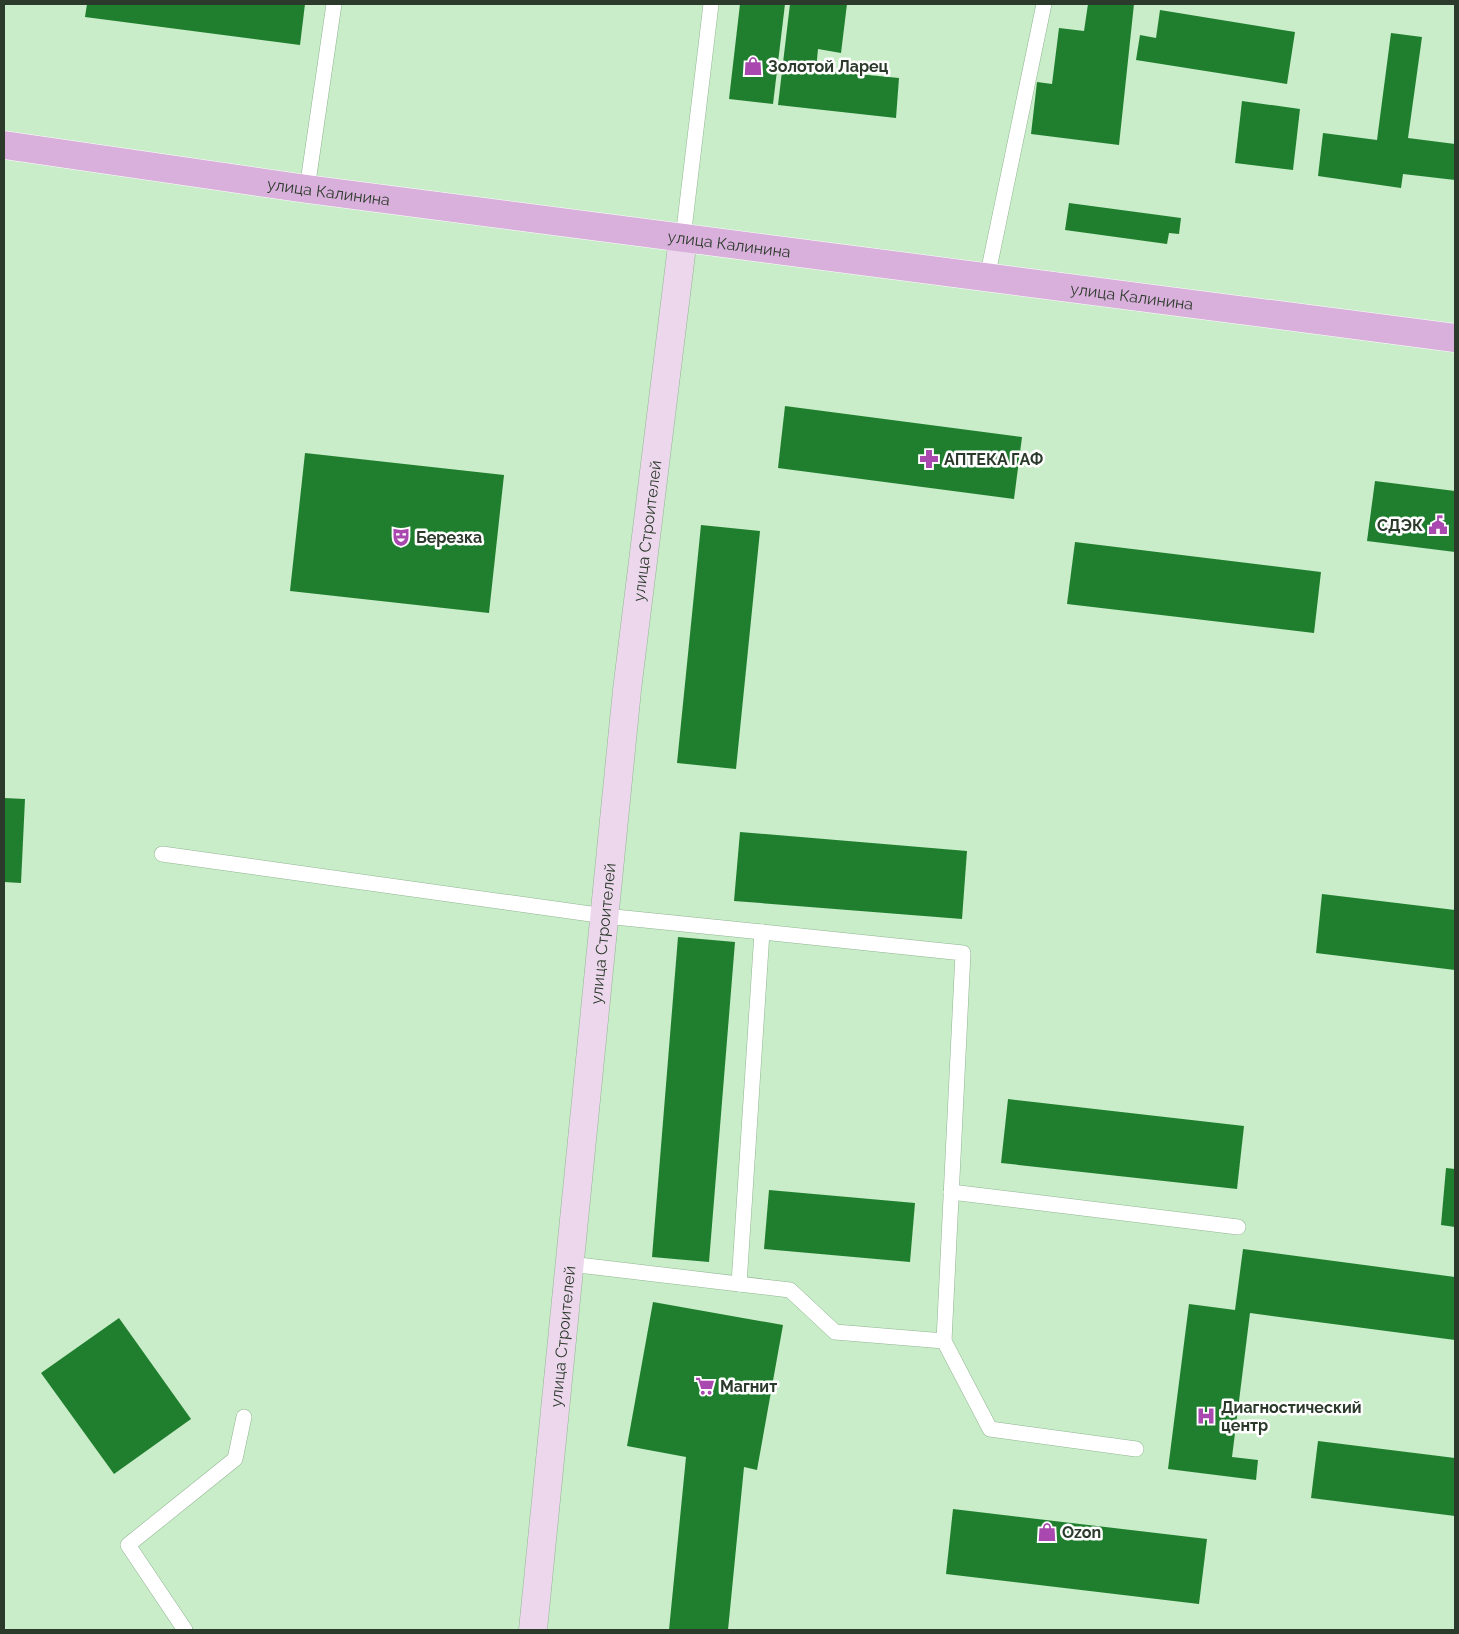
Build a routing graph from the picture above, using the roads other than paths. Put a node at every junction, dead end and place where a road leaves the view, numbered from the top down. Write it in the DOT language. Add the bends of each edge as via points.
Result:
graph roads {
  1 [pos="334,4"];
  2 [pos="711,4"];
  3 [pos="1044,4"];
  4 [pos="4,145"];
  5 [pos="307,189"];
  6 [pos="683,238"];
  7 [pos="987,278"];
  8 [pos="1455,338"];
  9 [pos="162,854"];
  10 [pos="605,916"];
  11 [pos="762,932"];
  12 [pos="951,1192"];
  13 [pos="1238,1227"];
  14 [pos="570,1264"];
  15 [pos="740,1284"];
  16 [pos="944,1341"];
  17 [pos="244,1417"];
  18 [pos="1136,1449"];
  19 [pos="186,1630"];
  20 [pos="533,1630"];
  1 -- 5 [label="lane"];
  2 -- 6 [label="lane"];
  3 -- 7 [label="lane"];
  4 -- 5 [label="main road, улица Калинина"];
  5 -- 6 [label="main road, улица Калинина"];
  6 -- 7 [label="main road, улица Калинина"];
  6 -- 10 [label="main road, улица Строителей" via="628,690"];
  7 -- 8 [label="main road, улица Калинина"];
  9 -- 10 [label="lane"];
  10 -- 11 [label="lane"];
  10 -- 14 [label="main road, улица Строителей"];
  11 -- 12 [label="lane" via="963,953"];
  11 -- 15 [label="lane"];
  12 -- 13 [label="lane"];
  12 -- 16 [label="lane"];
  14 -- 15 [label="lane"];
  14 -- 20 [label="main road, улица Строителей"];
  15 -- 16 [label="lane" via="790,1290 835,1332"];
  16 -- 18 [label="lane" via="990,1429"];
  17 -- 19 [label="lane" via="235,1460 128,1545"];
}
